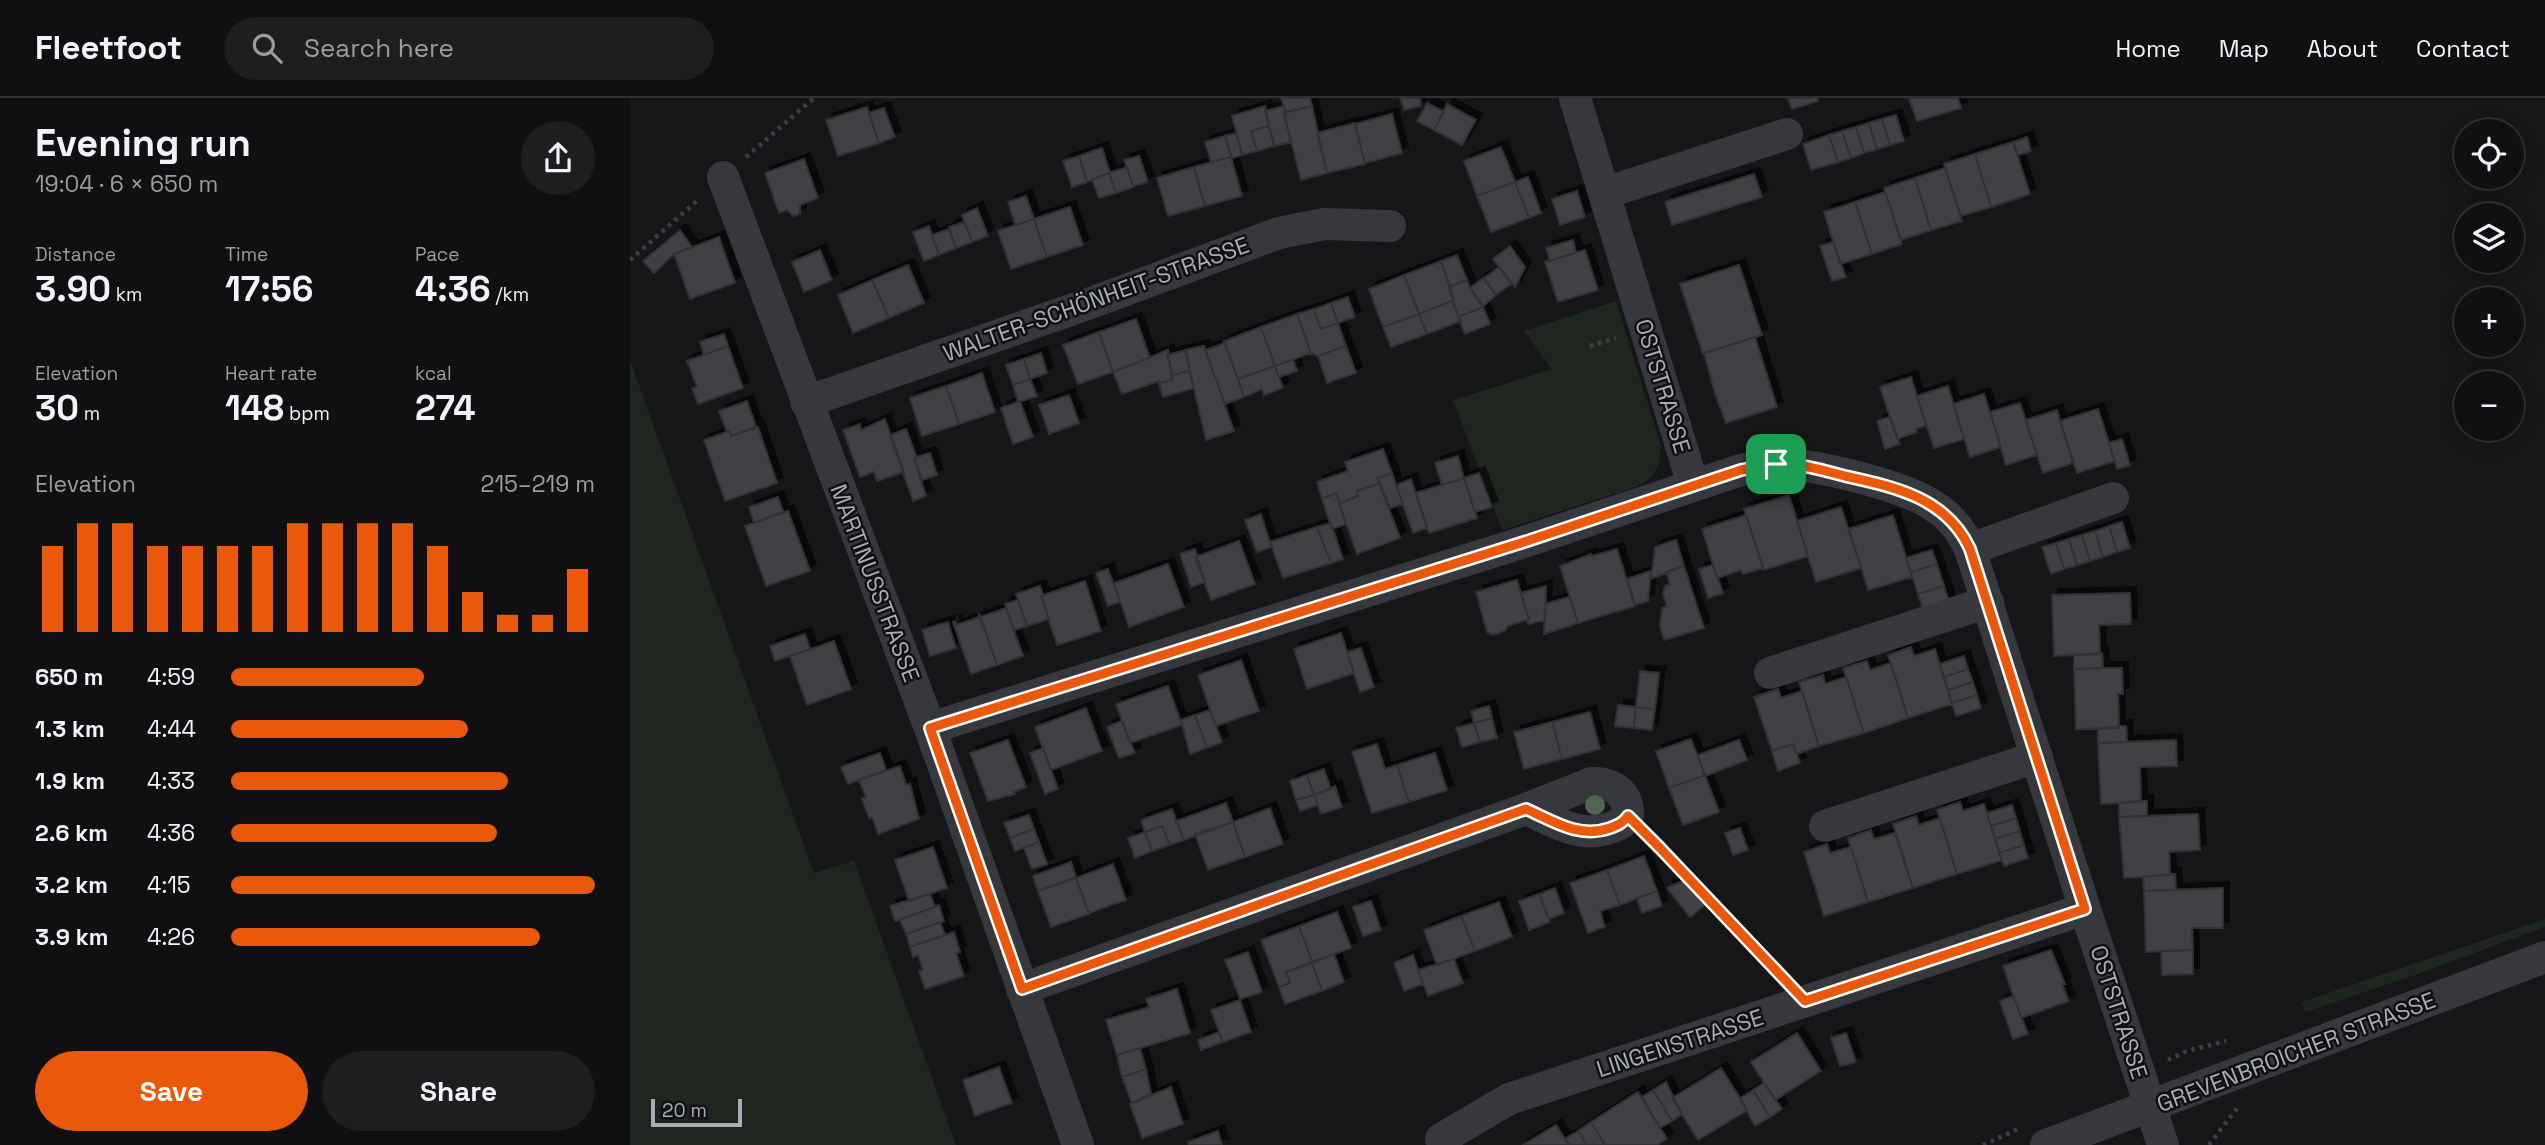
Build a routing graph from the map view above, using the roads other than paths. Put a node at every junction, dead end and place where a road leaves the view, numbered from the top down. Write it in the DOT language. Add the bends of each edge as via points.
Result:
graph roads {
  1 [pos="1575,98"];
  2 [pos="1787,134"];
  3 [pos="723,177"];
  4 [pos="1605,194"];
  5 [pos="1390,226"];
  6 [pos="806,402"];
  7 [pos="1693,485"];
  8 [pos="2113,498"];
  9 [pos="1970,549"];
  10 [pos="1988,603"];
  11 [pos="1770,673"];
  12 [pos="930,728"];
  13 [pos="2037,757"];
  14 [pos="1526,809"];
  15 [pos="1825,826"];
  16 [pos="2085,909"];
  17 [pos="2545,957"];
  18 [pos="1022,989"];
  19 [pos="2150,1107"];
  20 [pos="1441,1139"];
  21 [pos="1078,1145"];
  22 [pos="2046,1145"];
  23 [pos="2163,1145"];
  1 -- 4 [label="street, OSTSTRASSE"];
  2 -- 4 [label="street"];
  3 -- 6 [label="street, MARTINUSSTRASSE"];
  4 -- 7 [label="street, OSTSTRASSE"];
  5 -- 6 [label="street, WALTER-SCHÖNHEIT-STRASSE" via="1324,224 1279,233"];
  6 -- 12 [label="street, MARTINUSSTRASSE"];
  7 -- 9 [label="street, OSTSTRASSE" via="1741,470 1790,464 1886,485 1925,500 1946,515"];
  7 -- 12 [label="street"];
  8 -- 9 [label="street"];
  9 -- 10 [label="street, OSTSTRASSE"];
  10 -- 11 [label="street"];
  10 -- 13 [label="street, OSTSTRASSE"];
  12 -- 18 [label="street, MARTINUSSTRASSE"];
  13 -- 15 [label="street"];
  13 -- 16 [label="street, OSTSTRASSE"];
  14 -- 14 [label="street" via="1585,833 1613,827 1628,816 1623,796 1600,783"];
  14 -- 18 [label="street"];
  16 -- 19 [label="street, OSTSTRASSE"];
  16 -- 20 [label="street, LINGENSTRASSE" via="1509,1099"];
  17 -- 19 [label="street, GREVENBROICHER STRASSE"];
  18 -- 21 [label="street, MARTINUSSTRASSE"];
  19 -- 22 [label="street, GREVENBROICHER STRASSE"];
  19 -- 23 [label="street, OSTSTRASSE"];
}
